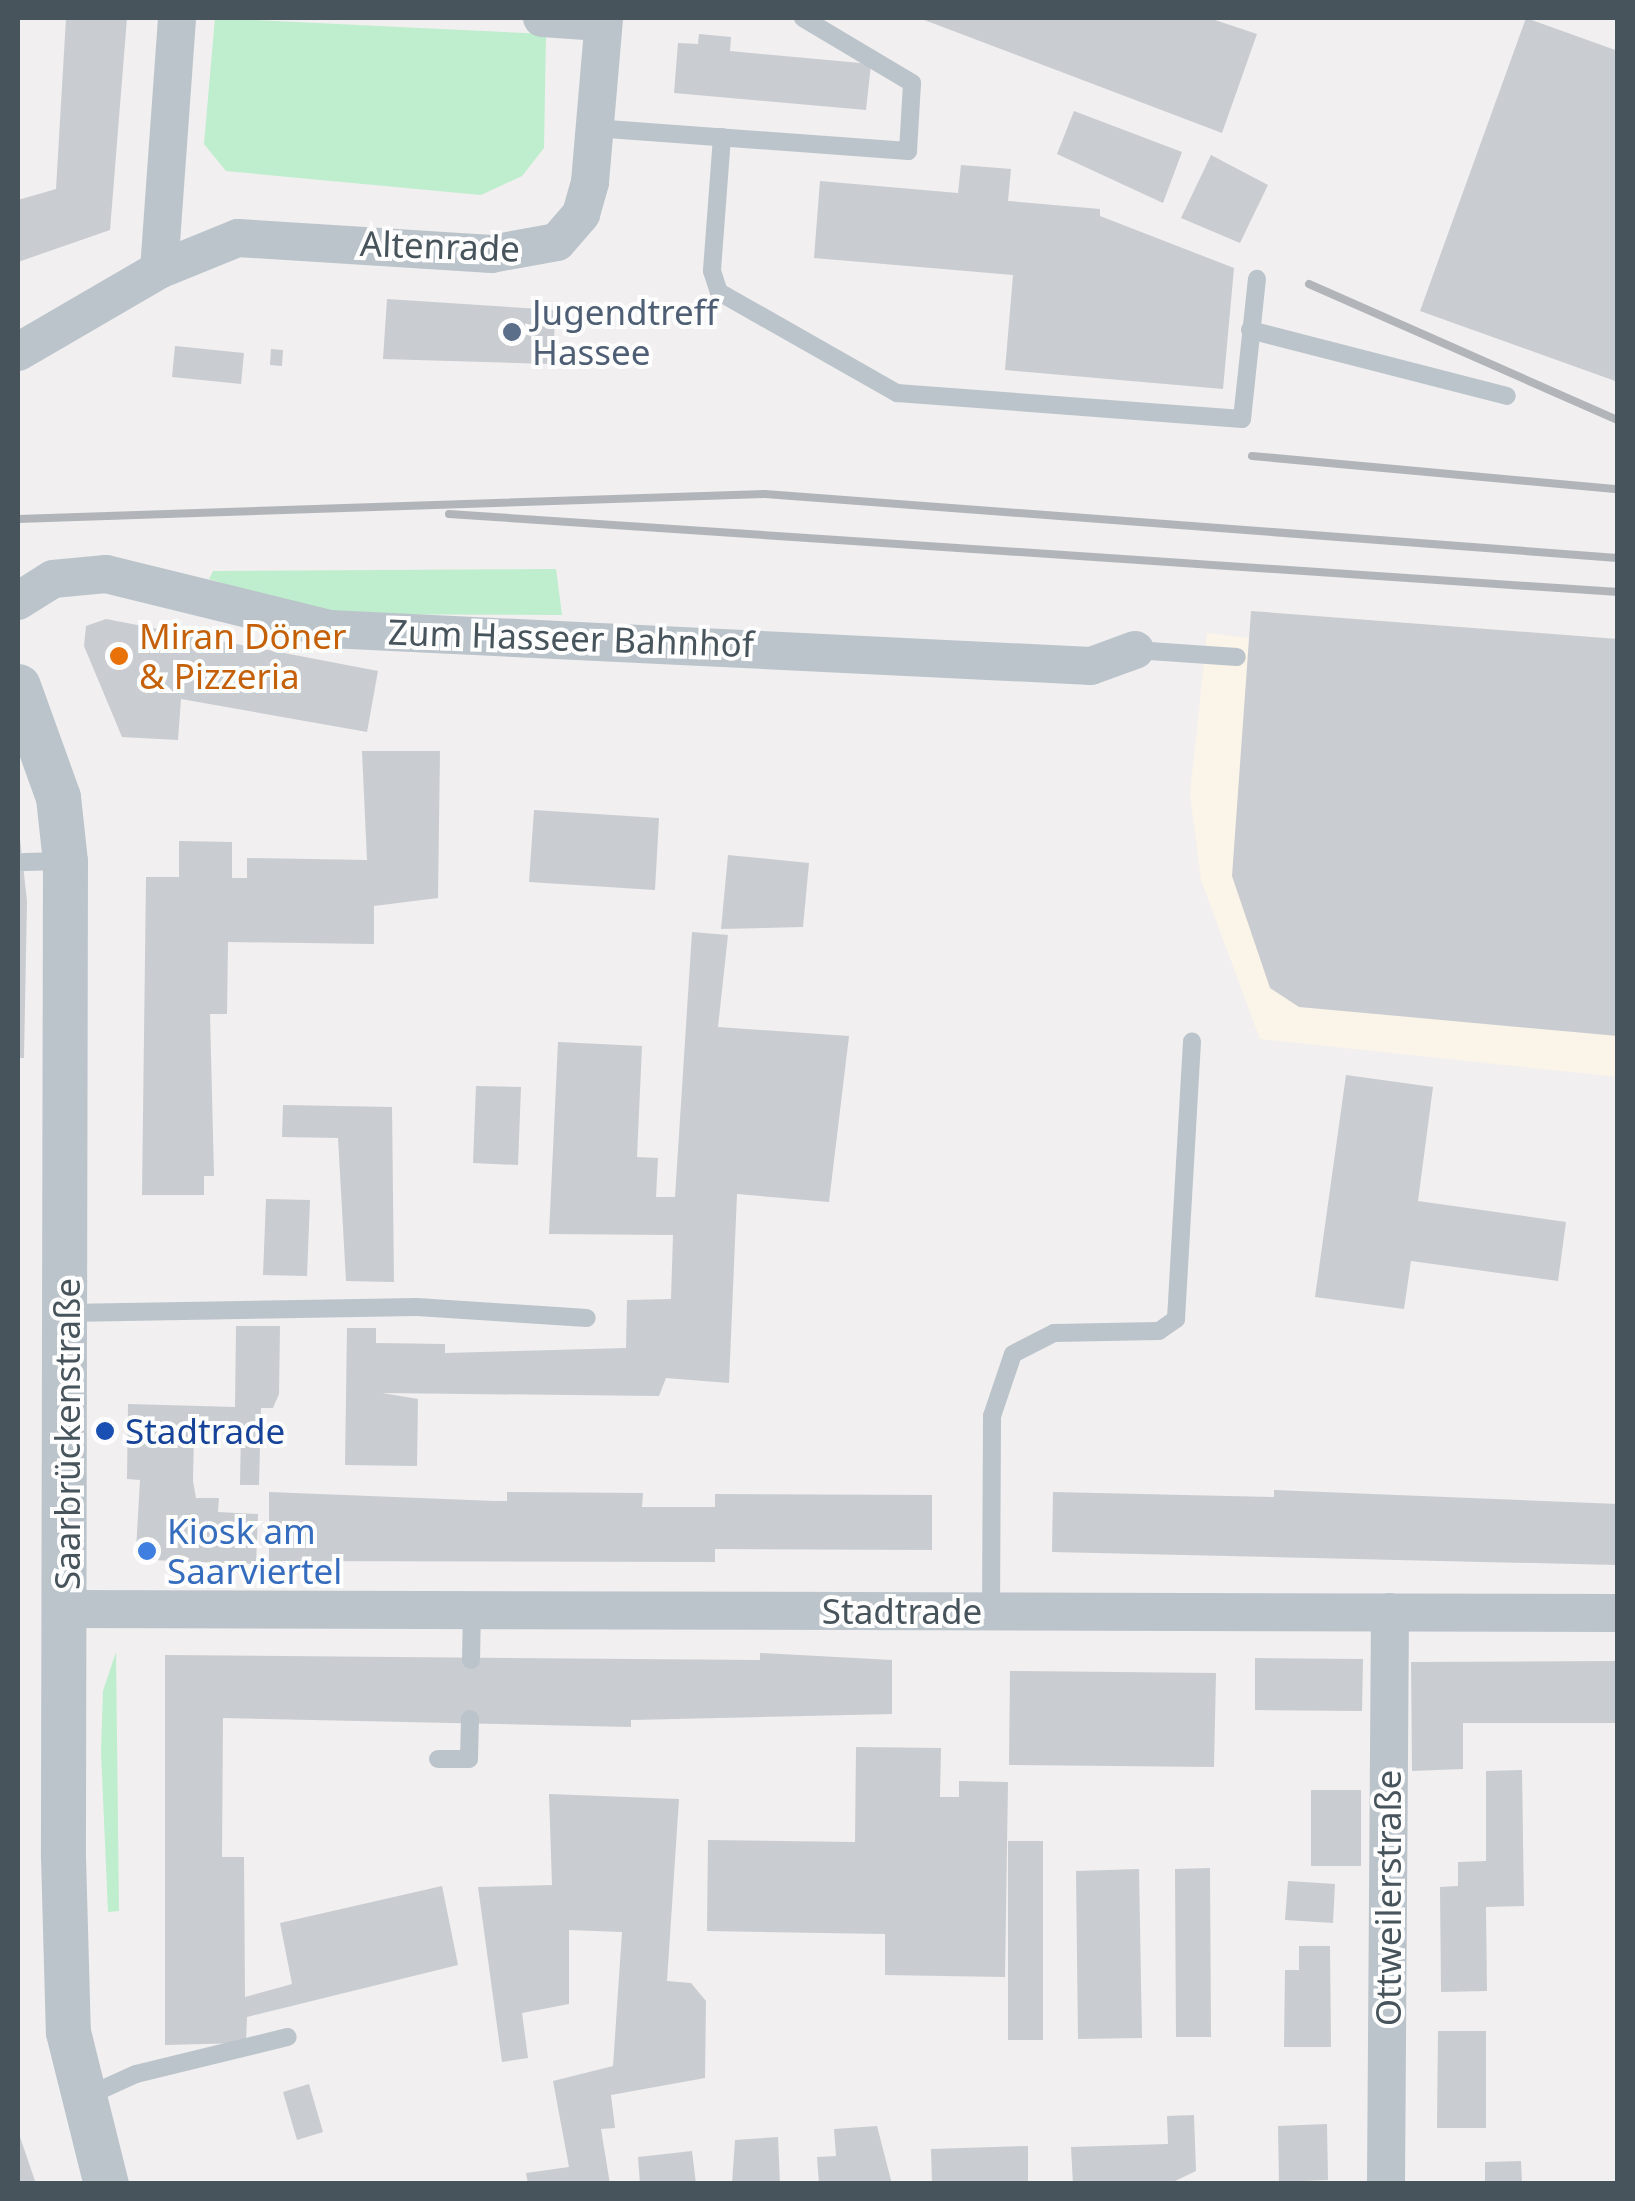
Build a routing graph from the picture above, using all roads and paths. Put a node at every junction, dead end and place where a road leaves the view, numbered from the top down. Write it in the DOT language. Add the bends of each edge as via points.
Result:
graph roads {
  1 [pos="177,18"];
  2 [pos="542,18"];
  3 [pos="803,18"];
  4 [pos="603,20"];
  5 [pos="594,128"];
  6 [pos="722,137"];
  7 [pos="159,270"];
  8 [pos="1258,279"];
  9 [pos="1250,330"];
  10 [pos="18,352"];
  11 [pos="1507,396"];
  12 [pos="18,601"];
  13 [pos="1135,650"];
  14 [pos="1237,658"];
  15 [pos="18,686"];
  16 [pos="1192,1041"];
  17 [pos="67,1313"];
  18 [pos="586,1318"];
  19 [pos="66,1609"];
  20 [pos="472,1610"];
  21 [pos="990,1611"];
  22 [pos="1390,1612"];
  23 [pos="1618,1613"];
  24 [pos="470,1660"];
  25 [pos="470,1720"];
  26 [pos="438,1760"];
  27 [pos="288,2038"];
  28 [pos="79,2100"];
  29 [pos="106,2184"];
  30 [pos="1386,2184"];
  1 -- 7 [label="street"];
  2 -- 4 [label="street, Altenrade"];
  3 -- 6 [label="lane" via="912,84 908,150"];
  4 -- 5 [label="street, Altenrade"];
  5 -- 6 [label="lane"];
  5 -- 7 [label="street, Altenrade" via="581,214 557,242 528,254 264,236"];
  6 -- 9 [label="lane" via="712,271 719,292 897,394 1242,419"];
  7 -- 10 [label="street, Altenrade"];
  8 -- 9 [label="lane"];
  9 -- 11 [label="lane"];
  12 -- 13 [label="street, Zum Hasseer Bahnhof" via="53,579 106,574 330,629 1091,666"];
  13 -- 14 [label="lane"];
  15 -- 17 [label="street, Saarbrückenstraße" via="58,798 45,861"];
  16 -- 21 [label="lane" via="1176,1320 1159,1331 1054,1333 1013,1354 992,1416"];
  17 -- 18 [label="lane" via="418,1308"];
  17 -- 19 [label="street, Saarbrückenstraße"];
  19 -- 20 [label="street, Stadtrade"];
  19 -- 28 [label="street, Saarbrückenstraße" via="63,1876"];
  20 -- 21 [label="street, Stadtrade"];
  20 -- 24 [label="lane"];
  21 -- 22 [label="street, Stadtrade"];
  22 -- 23 [label="street, Stadtrade"];
  22 -- 30 [label="street, Ottweilerstraße"];
  25 -- 26 [label="lane" via="469,1759"];
  27 -- 28 [label="lane" via="136,2074"];
  28 -- 29 [label="street, Saarbrückenstraße"];
}
